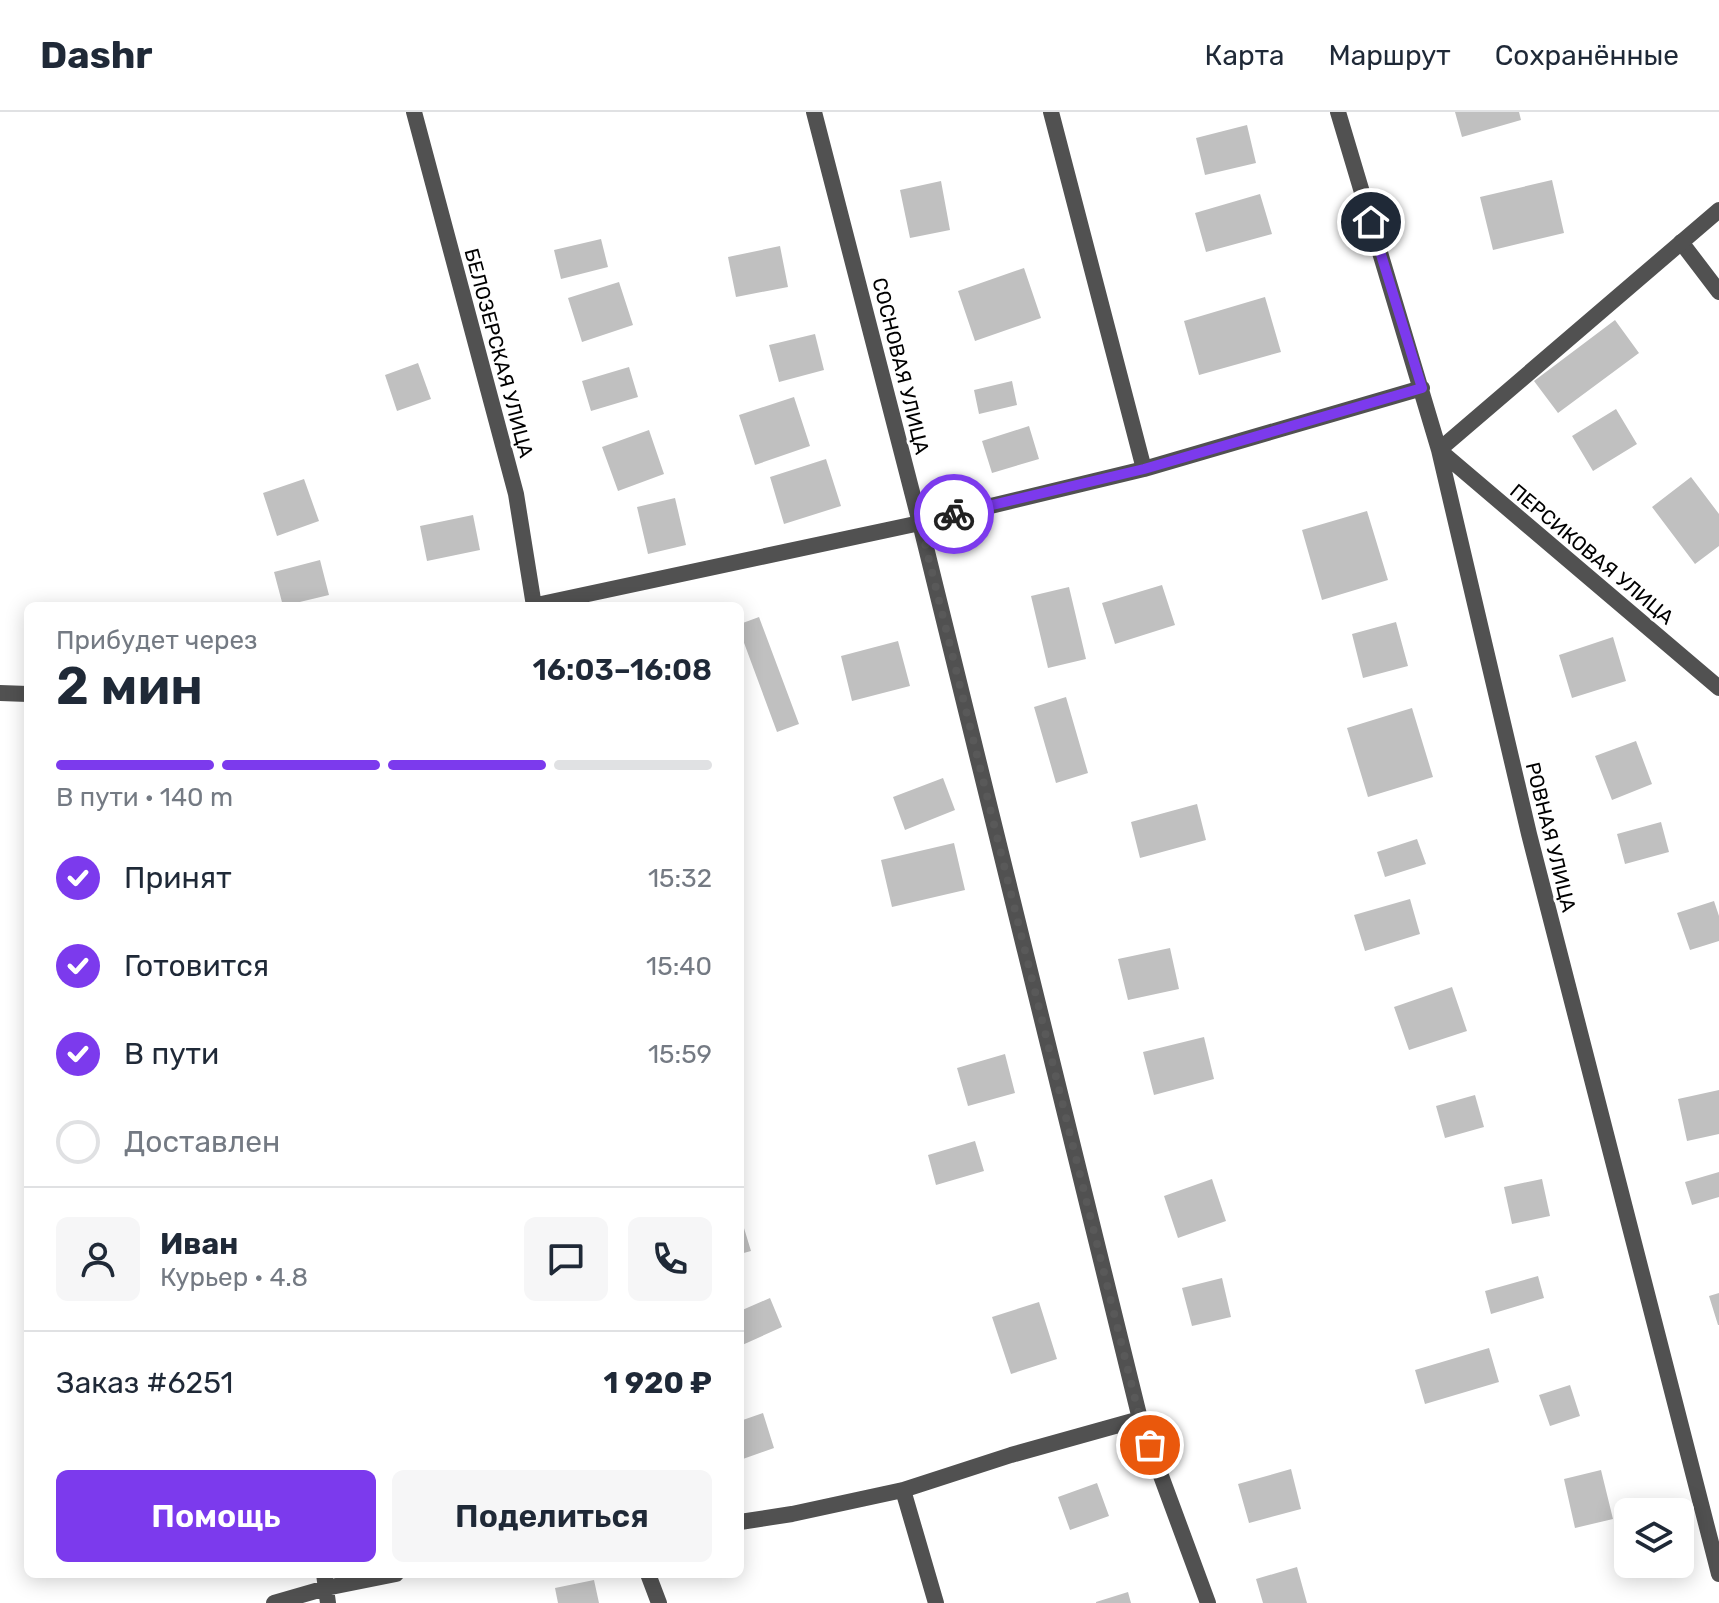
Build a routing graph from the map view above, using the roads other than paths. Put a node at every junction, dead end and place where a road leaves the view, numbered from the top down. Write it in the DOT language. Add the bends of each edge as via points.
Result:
graph roads {
  1 [pos="414,112"];
  2 [pos="814,112"];
  3 [pos="1051,112"];
  4 [pos="1338,112"];
  5 [pos="1719,210"];
  6 [pos="1681,242"];
  7 [pos="1719,292"];
  8 [pos="1422,388"];
  9 [pos="1439,450"];
  10 [pos="1144,469"];
  11 [pos="920,523"];
  12 [pos="533,602"];
  13 [pos="553,602"];
  14 [pos="1719,688"];
  15 [pos="0,693"];
  16 [pos="24,694"];
  17 [pos="1140,1419"];
  18 [pos="903,1490"];
  19 [pos="744,1521"];
  20 [pos="1719,1574"];
  21 [pos="376,1578"];
  22 [pos="650,1578"];
  23 [pos="326,1588"];
  24 [pos="274,1603"];
  25 [pos="659,1603"];
  26 [pos="936,1603"];
  27 [pos="1208,1603"];
  1 -- 12 [label="street, БЕЛОЗЕРСКАЯ УЛИЦА" via="516,494"];
  2 -- 11 [label="street, СОСНОВАЯ УЛИЦА"];
  3 -- 10 [label="street"];
  4 -- 8 [label="street, РОВНАЯ УЛИЦА"];
  5 -- 6 [label="street"];
  6 -- 7 [label="street"];
  6 -- 9 [label="street"];
  8 -- 9 [label="street, РОВНАЯ УЛИЦА"];
  8 -- 10 [label="street"];
  9 -- 14 [label="street, ПЕРСИКОВАЯ УЛИЦА"];
  9 -- 20 [label="street, РОВНАЯ УЛИЦА" via="1529,834"];
  10 -- 11 [label="street"];
  11 -- 13 [label="street"];
  11 -- 17 [label="street, СОСНОВАЯ УЛИЦА"];
  15 -- 16 [label="street"];
  17 -- 18 [label="street"];
  17 -- 27 [label="street, СОСНОВАЯ УЛИЦА"];
  18 -- 19 [label="street"];
  18 -- 26 [label="street"];
  21 -- 23 [label="street"];
  22 -- 25 [label="street"];
  23 -- 24 [label="street"];
}
